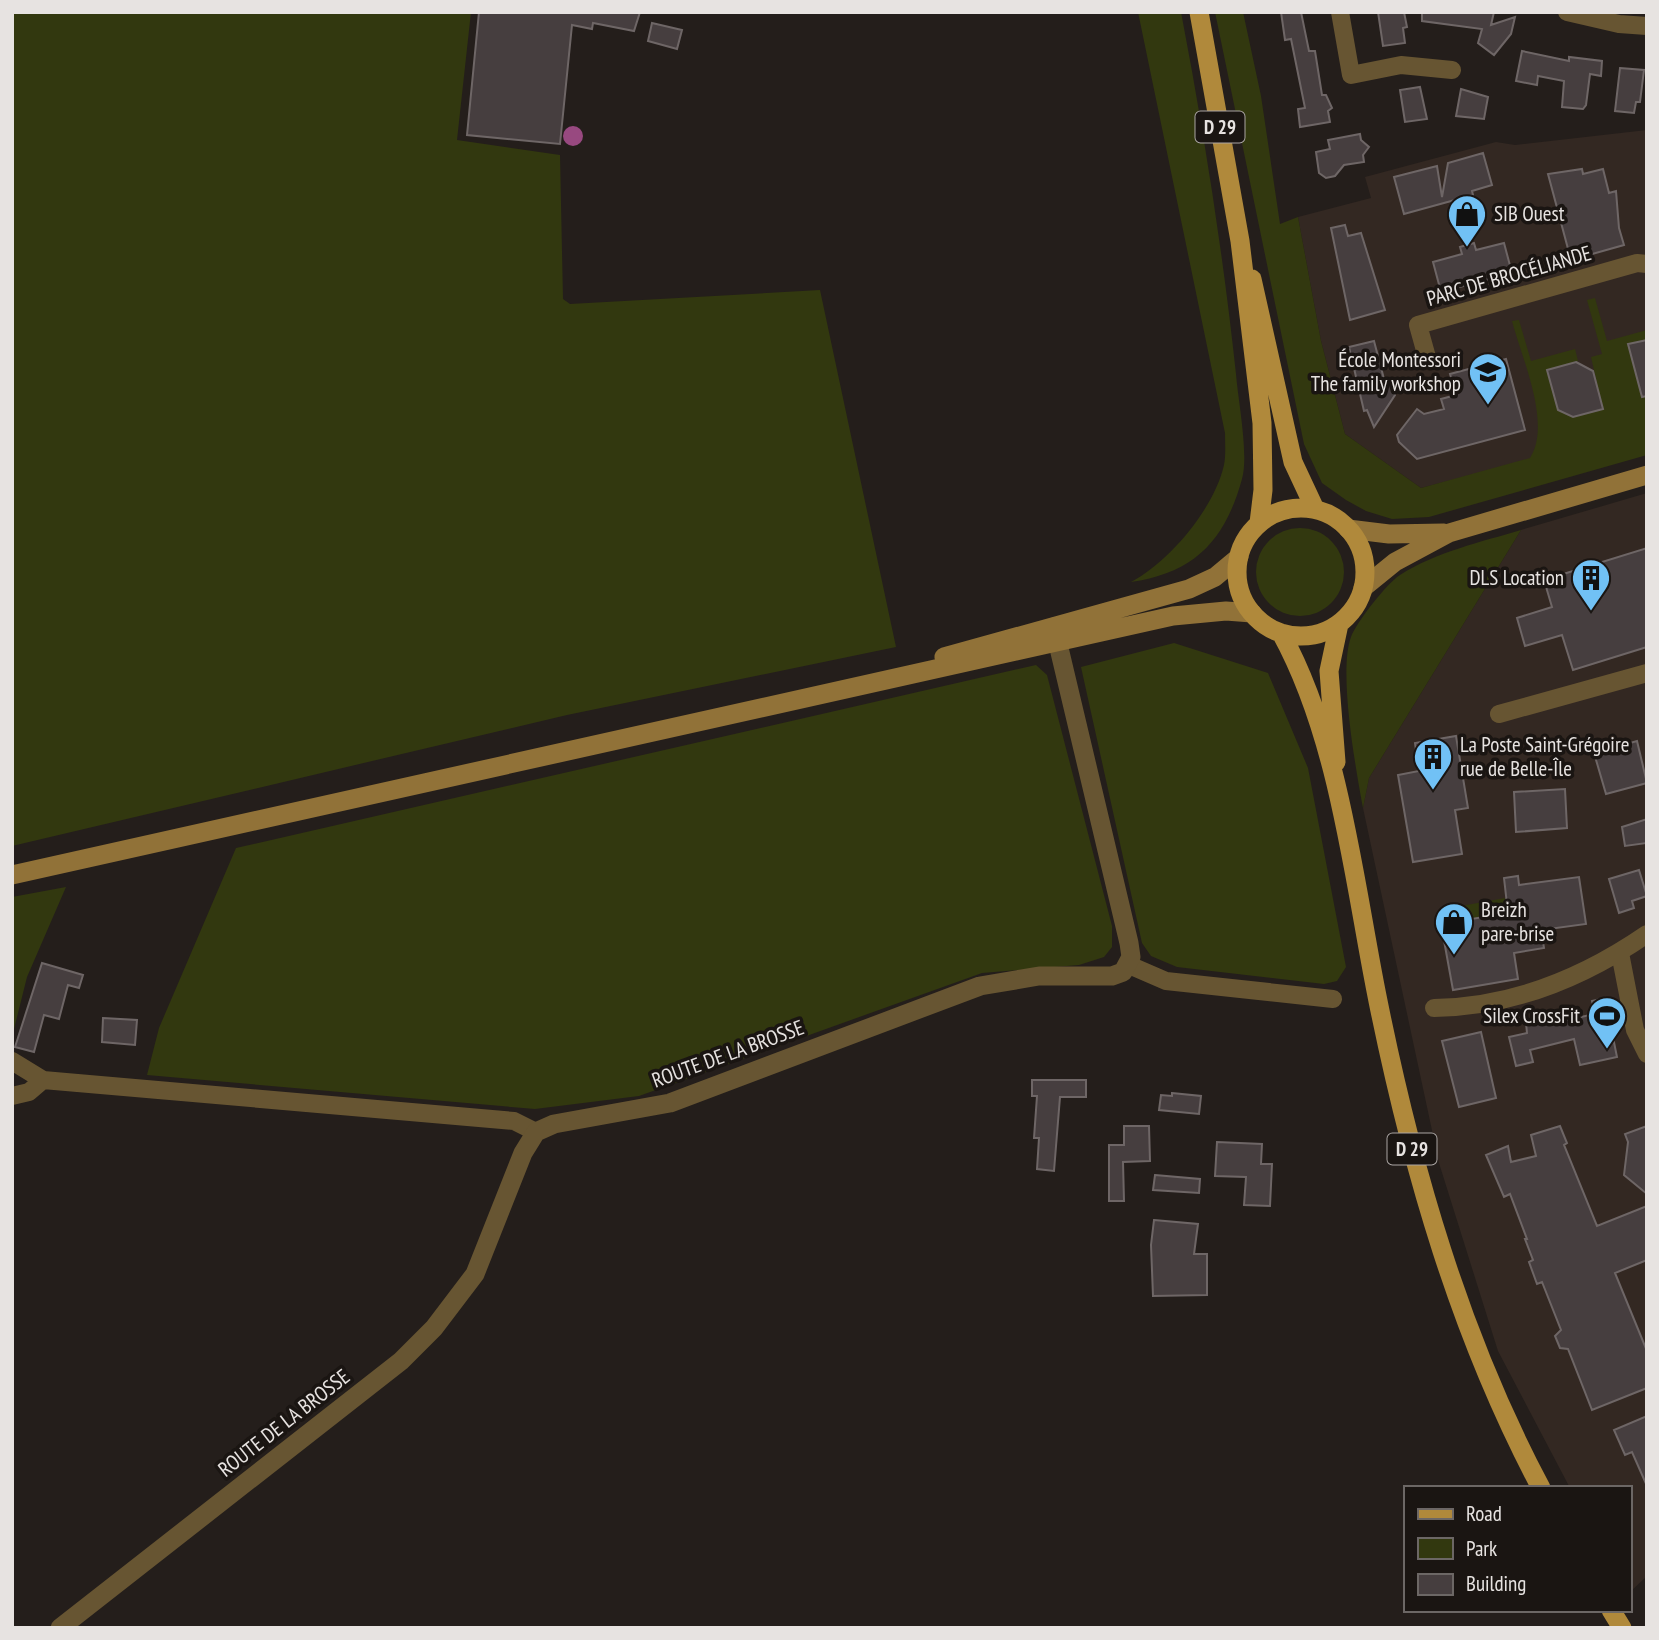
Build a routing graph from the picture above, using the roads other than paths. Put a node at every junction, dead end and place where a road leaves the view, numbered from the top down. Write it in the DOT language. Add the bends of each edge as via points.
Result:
graph roads {
  1 [pos="1199,12"];
  2 [pos="1340,12"];
  3 [pos="1567,12"];
  4 [pos="1647,26"];
  5 [pos="1452,70"];
  6 [pos="1240,241"];
  7 [pos="1647,264"];
  8 [pos="1428,361"];
  9 [pos="1647,475"];
  10 [pos="1315,509"];
  11 [pos="1259,523"];
  12 [pos="1348,528"];
  13 [pos="1449,533"];
  14 [pos="1238,557"];
  15 [pos="1363,588"];
  16 [pos="1252,613"];
  17 [pos="1339,624"];
  18 [pos="1281,633"];
  19 [pos="1056,635"];
  20 [pos="1647,673"];
  21 [pos="1499,714"];
  22 [pos="1338,793"];
  23 [pos="12,875"];
  24 [pos="1647,934"];
  25 [pos="1620,953"];
  26 [pos="1129,965"];
  27 [pos="1333,999"];
  28 [pos="1434,1008"];
  29 [pos="1647,1054"];
  30 [pos="12,1061"];
  31 [pos="43,1080"];
  32 [pos="12,1096"];
  33 [pos="536,1132"];
  34 [pos="1540,1486"];
  35 [pos="1612,1612"];
  36 [pos="60,1628"];
  37 [pos="1622,1628"];
  1 -- 6 [label="main road, D 29"];
  2 -- 5 [label="street" via="1351,75 1401,65"];
  3 -- 4 [label="street"];
  6 -- 10 [label="main road, D 29" via="1260,306 1293,462"];
  6 -- 11 [label="main road, D 29" via="1262,423"];
  7 -- 8 [label="street, PARC DE BROCÉLIANDE" via="1418,325"];
  9 -- 13 [label="main road"];
  10 -- 11 [label="main road" via="1286,510"];
  10 -- 12 [label="main road"];
  11 -- 14 [label="main road"];
  12 -- 13 [label="main road" via="1389,534"];
  12 -- 15 [label="main road" via="1363,557"];
  13 -- 15 [label="main road" via="1395,562"];
  14 -- 16 [label="main road" via="1239,587"];
  14 -- 19 [label="main road" via="1215,577 1189,589"];
  15 -- 17 [label="main road" via="1358,602"];
  16 -- 18 [label="main road"];
  16 -- 19 [label="main road" via="1173,616"];
  17 -- 18 [label="main road" via="1311,636"];
  17 -- 22 [label="main road, D 29" via="1329,671"];
  18 -- 22 [label="main road, D 29" via="1302,678"];
  19 -- 23 [label="main road" via="948,668 890,677"];
  19 -- 26 [label="street" via="1129,943"];
  20 -- 21 [label="street"];
  22 -- 34 [label="main road, D 29" via="1391,1062 1430,1216 1486,1370"];
  24 -- 25 [label="street"];
  25 -- 28 [label="street" via="1517,997 1478,1006"];
  25 -- 29 [label="street" via="1635,1030"];
  26 -- 27 [label="street" via="1166,981"];
  26 -- 33 [label="street, ROUTE DE LA BROSSE" via="1112,976 1039,976 980,986 670,1103 554,1124"];
  30 -- 31 [label="street"];
  31 -- 32 [label="street" via="29,1092"];
  31 -- 33 [label="street" via="514,1121"];
  33 -- 36 [label="street, ROUTE DE LA BROSSE" via="523,1153 475,1273 435,1328 401,1362"];
  35 -- 37 [label="main road"];
}
